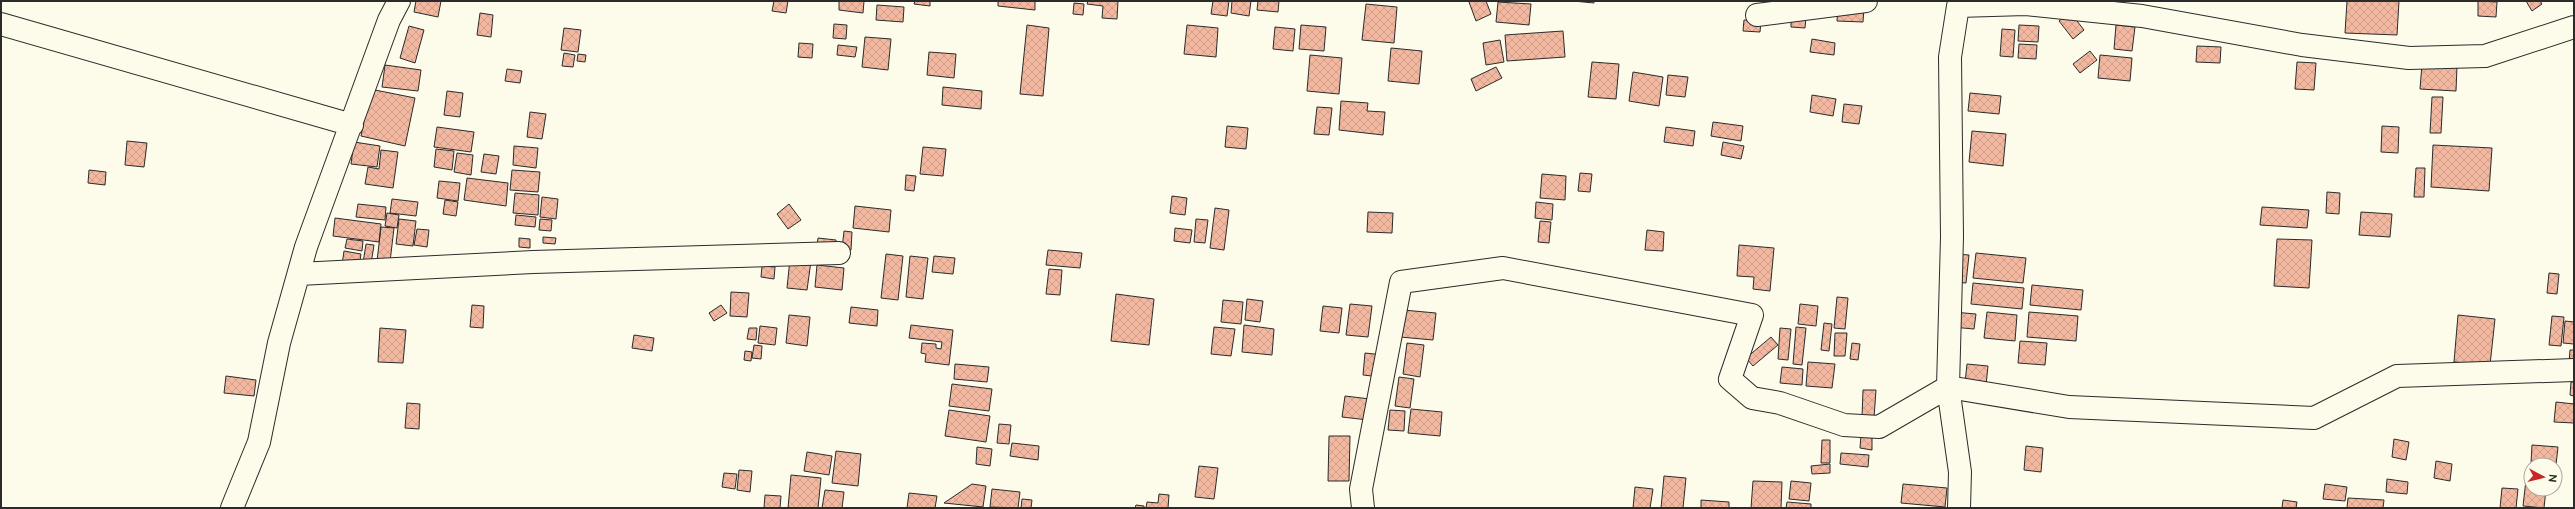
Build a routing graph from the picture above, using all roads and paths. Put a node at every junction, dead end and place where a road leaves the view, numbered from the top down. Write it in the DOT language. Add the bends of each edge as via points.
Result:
graph roads {
  1 [pos="398,1"];
  2 [pos="1866,1"];
  3 [pos="1956,3"];
  4 [pos="1757,15"];
  5 [pos="1,24"];
  6 [pos="2574,27"];
  7 [pos="352,125"];
  8 [pos="839,253"];
  9 [pos="299,274"];
  10 [pos="2574,370"];
  11 [pos="1948,387"];
  12 [pos="232,508"];
  13 [pos="1363,508"];
  14 [pos="1959,508"];
  1 -- 7 [label="street"];
  2 -- 4 [label="street"];
  3 -- 6 [label="street" via="2026,4 2142,16 2302,45 2409,58 2485,56"];
  3 -- 11 [label="street" via="1950,57 1952,237"];
  5 -- 7 [label="street"];
  7 -- 9 [label="street" via="306,247"];
  8 -- 9 [label="street" via="533,262"];
  9 -- 12 [label="street" via="279,343 259,442"];
  10 -- 11 [label="street" via="2397,376 2314,418 2068,407"];
  11 -- 13 [label="street" via="1880,427 1844,425 1780,403 1752,398 1730,379 1752,315 1503,268 1401,282 1361,489"];
  11 -- 14 [label="street" via="1960,472"];
}
